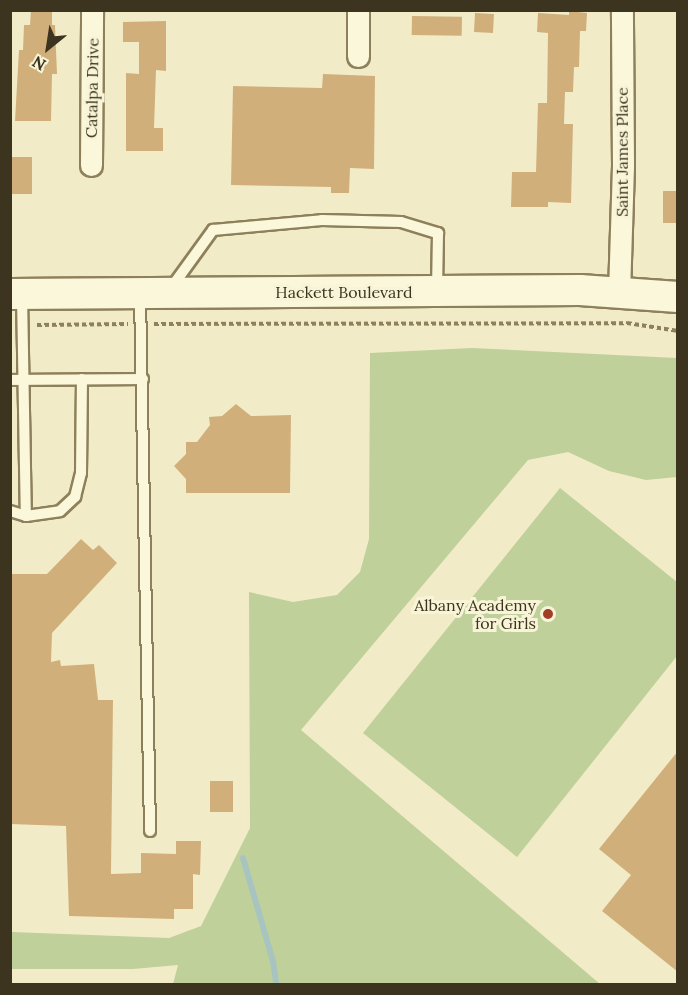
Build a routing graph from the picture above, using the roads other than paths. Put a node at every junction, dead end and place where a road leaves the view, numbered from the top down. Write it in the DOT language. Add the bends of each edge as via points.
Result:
graph roads {
  1 [pos="92,10"];
  2 [pos="358,10"];
  3 [pos="622,10"];
  4 [pos="358,56"];
  5 [pos="91,165"];
  6 [pos="437,291"];
  7 [pos="154,293"];
  8 [pos="619,293"];
  9 [pos="16,295"];
  10 [pos="678,297"];
  11 [pos="143,379"];
  12 [pos="10,380"];
  13 [pos="82,380"];
  14 [pos="24,381"];
  15 [pos="10,511"];
  16 [pos="26,516"];
  17 [pos="150,831"];
  1 -- 5 [label="street, Catalpa Drive"];
  2 -- 4 [label="street"];
  3 -- 8 [label="street, Saint James Place"];
  6 -- 7 [label="street, Hackett Boulevard"];
  6 -- 7 [label="lane" via="438,233 402,222 322,220 213,230"];
  6 -- 8 [label="street, Hackett Boulevard"];
  7 -- 9 [label="street, Hackett Boulevard"];
  7 -- 11 [label="lane" via="141,324"];
  8 -- 10 [label="street, Hackett Boulevard"];
  9 -- 14 [label="lane"];
  11 -- 13 [label="lane"];
  11 -- 17 [label="lane"];
  12 -- 14 [label="lane"];
  13 -- 14 [label="lane"];
  13 -- 16 [label="lane" via="81,473 75,497 60,511"];
  14 -- 16 [label="lane"];
  15 -- 16 [label="lane"];
}
